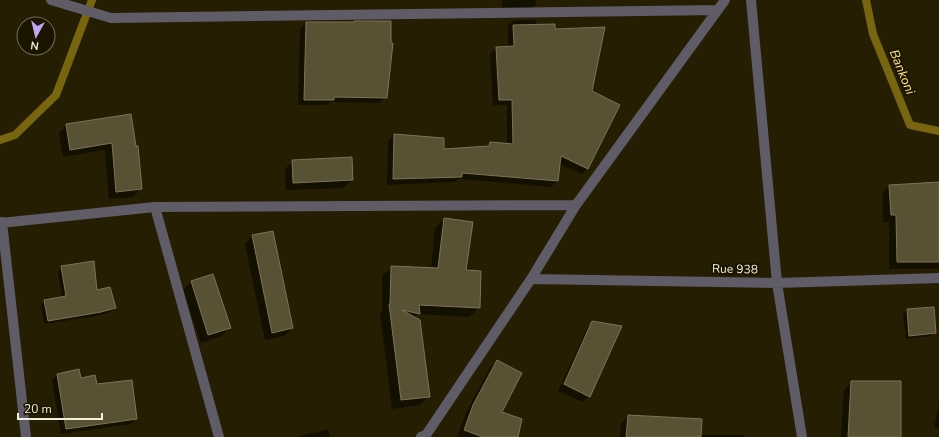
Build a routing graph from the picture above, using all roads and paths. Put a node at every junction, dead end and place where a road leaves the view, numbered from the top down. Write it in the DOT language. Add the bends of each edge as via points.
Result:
graph roads {
  1 [pos="51,0"];
  2 [pos="725,0"];
  3 [pos="751,0"];
  4 [pos="718,10"];
  5 [pos="576,205"];
  6 [pos="155,207"];
  7 [pos="1,223"];
  8 [pos="939,278"];
  9 [pos="531,279"];
  10 [pos="777,283"];
  11 [pos="424,436"];
  12 [pos="26,437"];
  13 [pos="219,437"];
  14 [pos="802,437"];
  1 -- 4 [label="street" via="111,18"];
  2 -- 4 [label="street"];
  3 -- 10 [label="street"];
  4 -- 5 [label="street"];
  5 -- 6 [label="street"];
  5 -- 9 [label="street"];
  6 -- 7 [label="street"];
  6 -- 13 [label="street"];
  7 -- 12 [label="street"];
  8 -- 10 [label="street, Rue 938"];
  9 -- 10 [label="street, Rue 938"];
  9 -- 11 [label="street"];
  10 -- 14 [label="street"];
}
